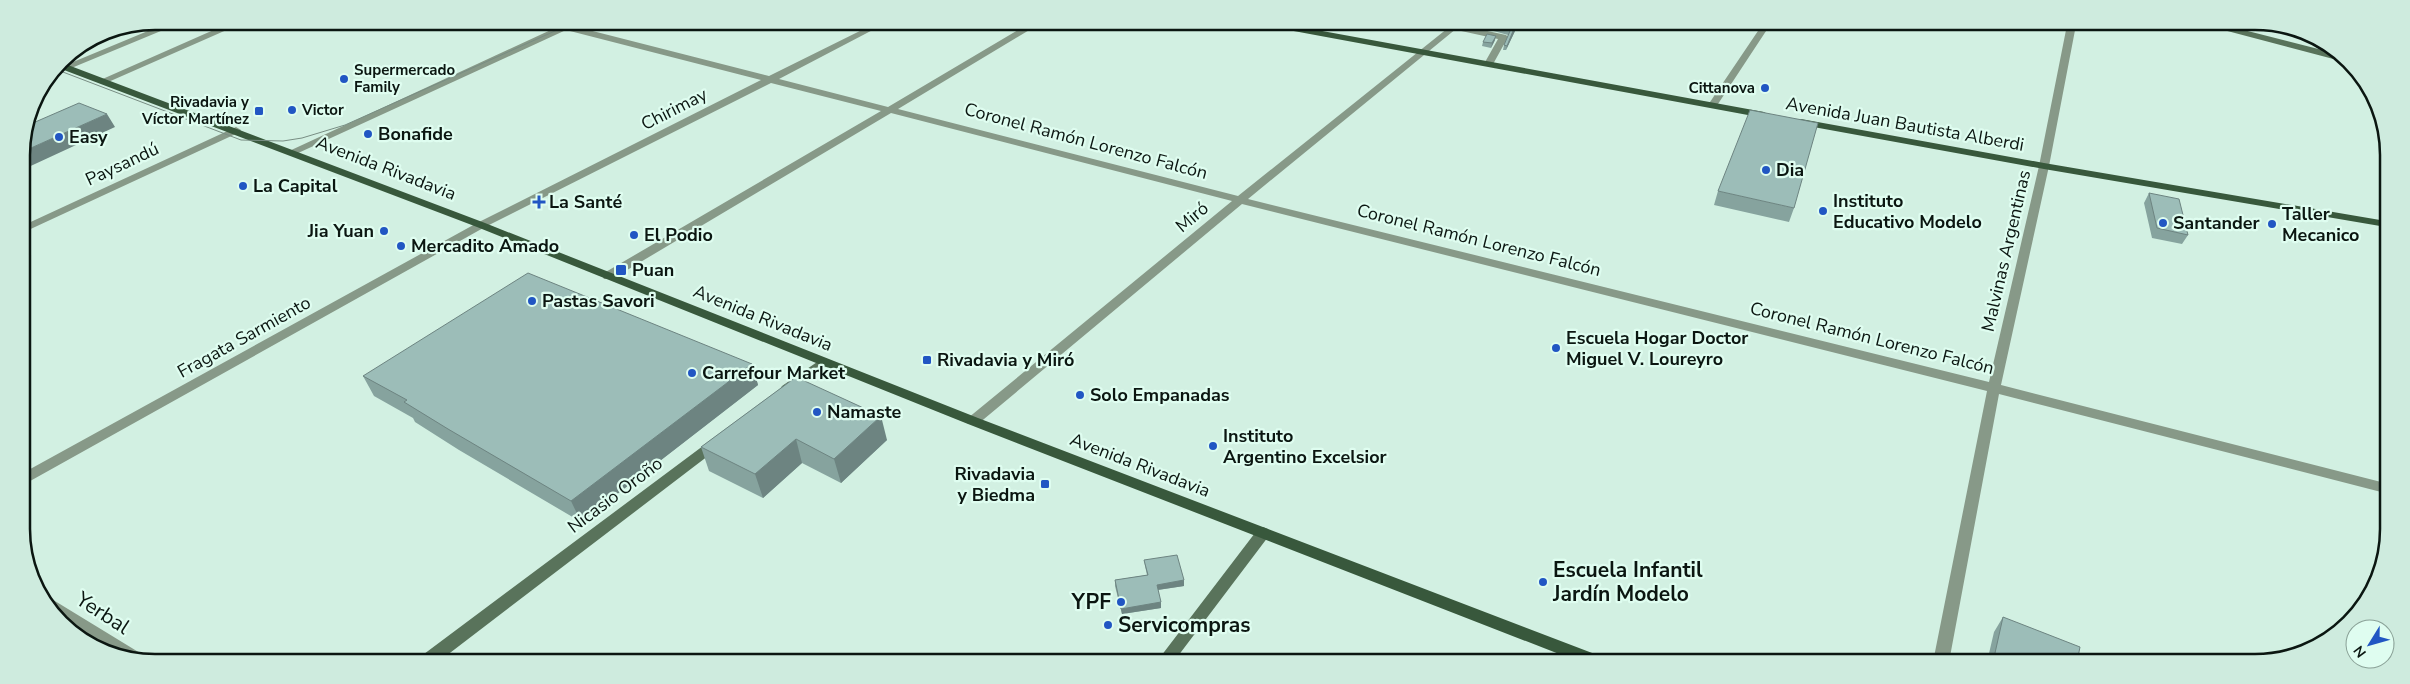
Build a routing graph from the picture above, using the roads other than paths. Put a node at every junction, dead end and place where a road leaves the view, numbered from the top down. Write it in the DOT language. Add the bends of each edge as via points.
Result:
graph roads {
  1 [pos="156,30"];
  2 [pos="215,30"];
  3 [pos="222,30"];
  4 [pos="558,30"];
  5 [pos="577,30"];
  6 [pos="868,30"];
  7 [pos="1025,30"];
  8 [pos="1305,30"];
  9 [pos="1452,30"];
  10 [pos="1472,30"];
  11 [pos="1763,30"];
  12 [pos="2071,30"];
  13 [pos="2234,30"];
  14 [pos="208,36"];
  15 [pos="1425,52"];
  16 [pos="2330,55"];
  17 [pos="72,62"];
  18 [pos="1489,64"];
  19 [pos="66,68"];
  20 [pos="772,79"];
  21 [pos="103,81"];
  22 [pos="1714,106"];
  23 [pos="890,110"];
  24 [pos="1772,116"];
  25 [pos="1791,120"];
  26 [pos="236,130"];
  27 [pos="292,152"];
  28 [pos="2044,166"];
  29 [pos="1240,200"];
  30 [pos="2380,223"];
  31 [pos="481,225"];
  32 [pos="30,226"];
  33 [pos="608,276"];
  34 [pos="823,362"];
  35 [pos="1994,388"];
  36 [pos="776,397"];
  37 [pos="973,421"];
  38 [pos="729,433"];
  39 [pos="30,476"];
  40 [pos="2380,487"];
  41 [pos="1264,533"];
  42 [pos="62,612"];
  43 [pos="121,650"];
  44 [pos="437,654"];
  45 [pos="1171,654"];
  46 [pos="1576,654"];
  47 [pos="1943,654"];
  1 -- 17 [label="street"];
  2 -- 14 [label="street"];
  3 -- 14 [label="street"];
  4 -- 27 [label="street"];
  5 -- 20 [label="street, Coronel Ramón Lorenzo Falcón"];
  6 -- 20 [label="street, Chirimay"];
  7 -- 23 [label="street"];
  8 -- 15 [label="main road, Avenida Juan Bautista Alberdi"];
  9 -- 15 [label="street, Miró"];
  10 -- 18 [label="street" via="1502,38"];
  11 -- 22 [label="street"];
  12 -- 28 [label="street, Malvinas Argentinas"];
  13 -- 16 [label="street"];
  14 -- 21 [label="street"];
  15 -- 18 [label="main road, Avenida Juan Bautista Alberdi"];
  15 -- 29 [label="street, Miró"];
  18 -- 22 [label="main road, Avenida Juan Bautista Alberdi"];
  19 -- 21 [label="main road, Avenida Rivadavia"];
  20 -- 23 [label="street, Coronel Ramón Lorenzo Falcón"];
  20 -- 31 [label="street, Chirimay"];
  21 -- 26 [label="main road, Avenida Rivadavia"];
  22 -- 24 [label="main road, Avenida Juan Bautista Alberdi"];
  23 -- 29 [label="street, Coronel Ramón Lorenzo Falcón"];
  23 -- 33 [label="street"];
  25 -- 28 [label="main road, Avenida Juan Bautista Alberdi"];
  26 -- 27 [label="main road, Avenida Rivadavia"];
  26 -- 32 [label="street, Paysandú"];
  27 -- 31 [label="main road, Avenida Rivadavia"];
  28 -- 30 [label="main road, Avenida Juan Bautista Alberdi"];
  28 -- 35 [label="street, Malvinas Argentinas"];
  29 -- 35 [label="street, Coronel Ramón Lorenzo Falcón"];
  29 -- 37 [label="street, Miró"];
  31 -- 33 [label="main road, Avenida Rivadavia"];
  31 -- 39 [label="street, Fragata Sarmiento"];
  33 -- 34 [label="main road, Avenida Rivadavia"];
  34 -- 36 [label="street"];
  34 -- 37 [label="main road, Avenida Rivadavia"];
  35 -- 40 [label="street, Coronel Ramón Lorenzo Falcón"];
  35 -- 47 [label="street, Malvinas Argentinas"];
  37 -- 41 [label="main road, Avenida Rivadavia"];
  38 -- 44 [label="street, Nicasio Oroño"];
  41 -- 45 [label="street"];
  41 -- 46 [label="main road, Avenida Rivadavia"];
  42 -- 43 [label="street, Yerbal"];
}
